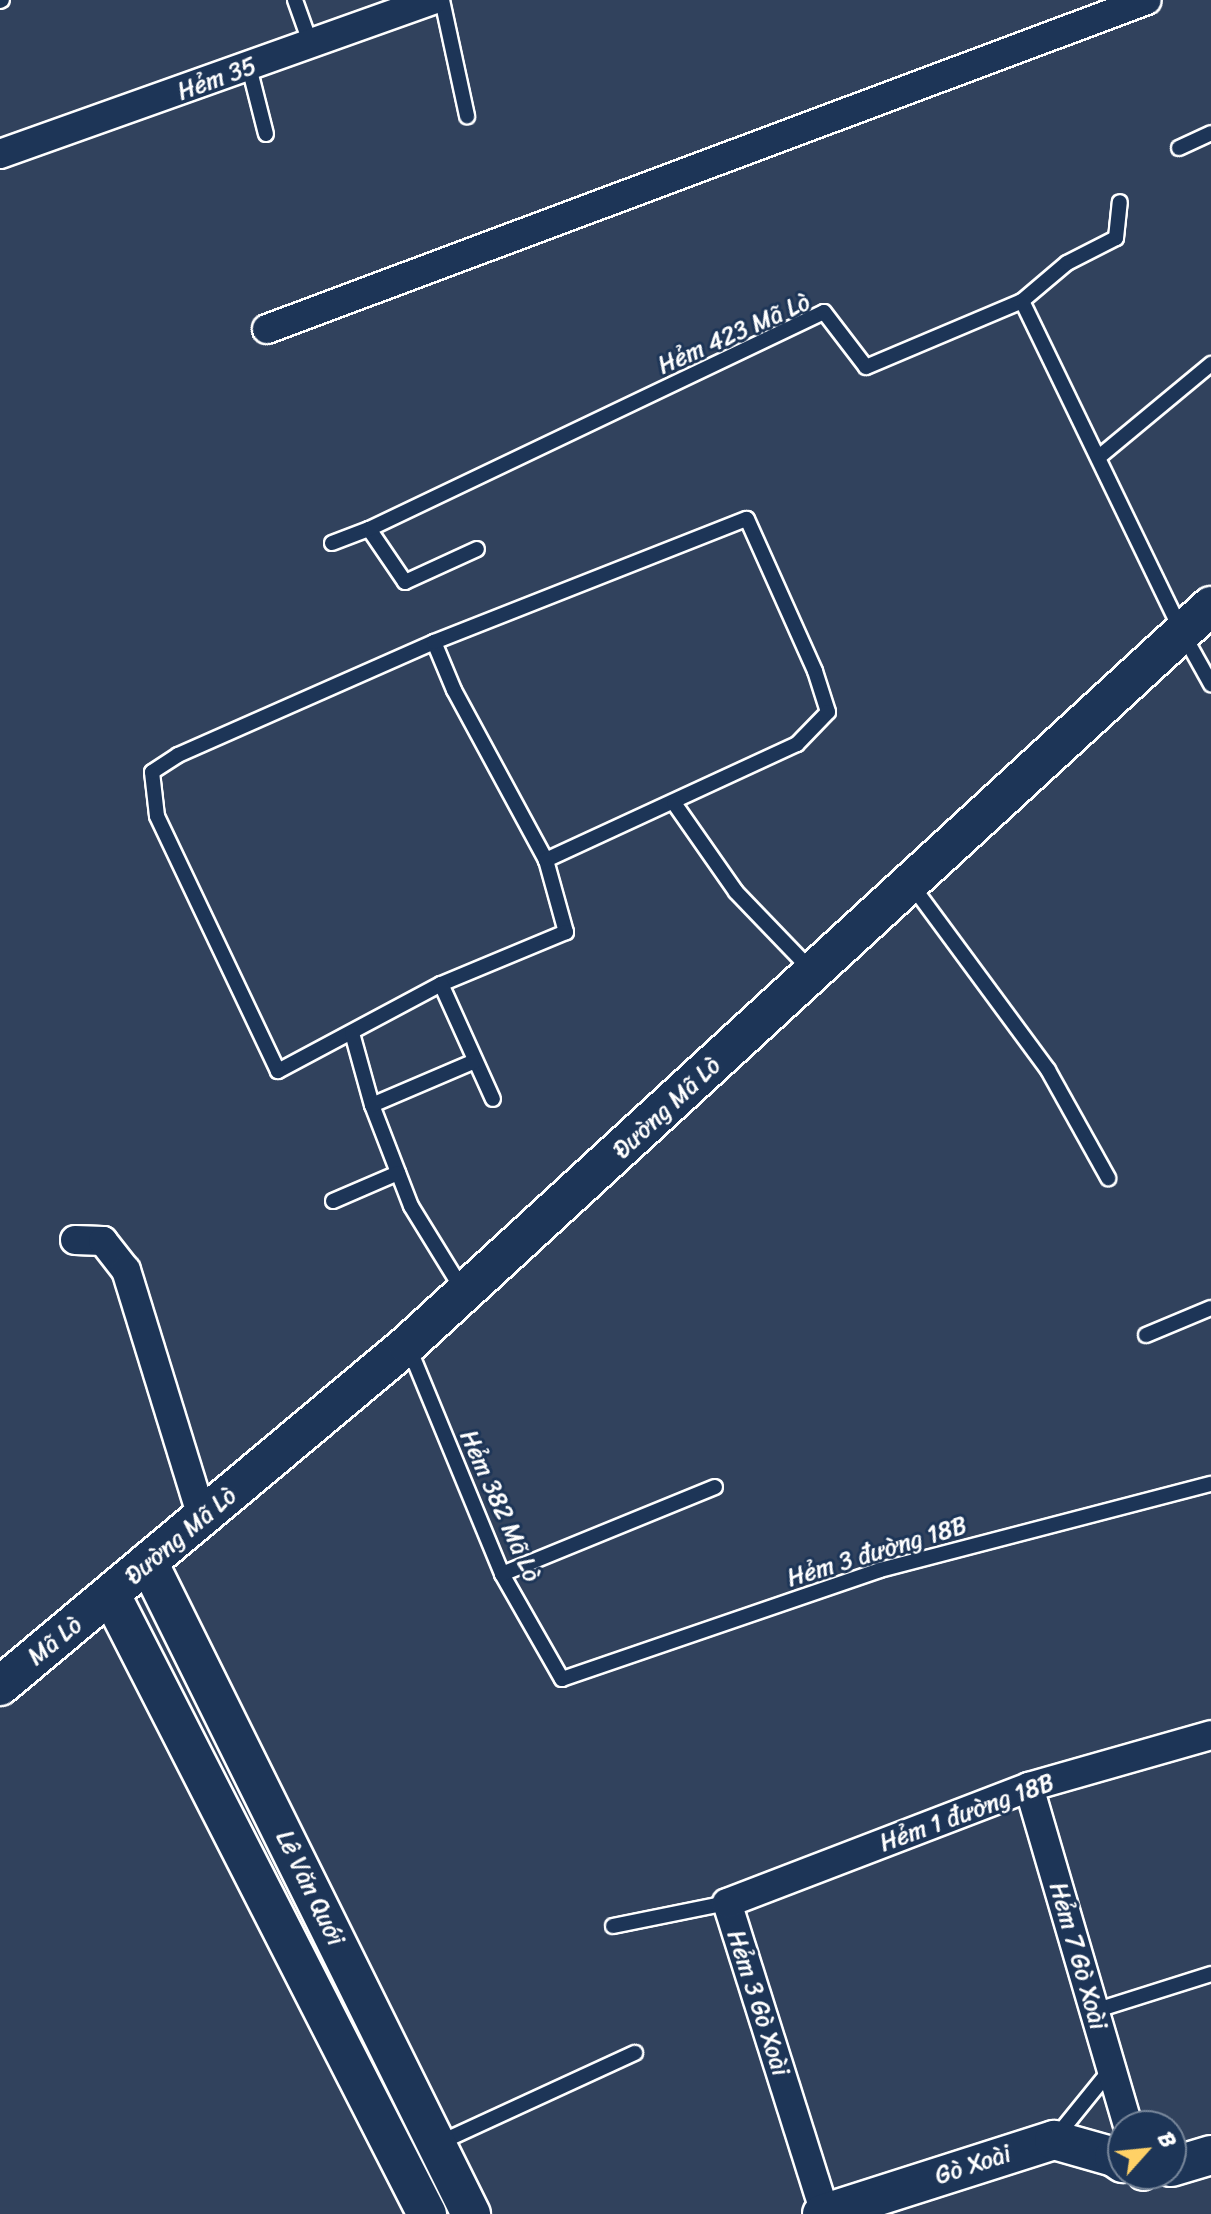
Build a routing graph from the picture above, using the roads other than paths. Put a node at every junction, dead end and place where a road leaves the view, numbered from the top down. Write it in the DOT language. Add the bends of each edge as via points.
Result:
graph roads {
  1 [pos="295,0"];
  2 [pos="432,0"];
  3 [pos="442,0"];
  4 [pos="1147,0"];
  5 [pos="311,45"];
  6 [pos="249,67"];
  7 [pos="467,116"];
  8 [pos="1211,133"];
  9 [pos="266,134"];
  10 [pos="1179,148"];
  11 [pos="0,154"];
  12 [pos="1120,202"];
  13 [pos="1022,301"];
  14 [pos="267,329"];
  15 [pos="1211,364"];
  16 [pos="1099,457"];
  17 [pos="369,529"];
  18 [pos="332,543"];
  19 [pos="477,549"];
  20 [pos="1211,606"];
  21 [pos="1182,632"];
  22 [pos="434,642"];
  23 [pos="1211,684"];
  24 [pos="674,803"];
  25 [pos="546,860"];
  26 [pos="911,883"];
  27 [pos="814,973"];
  28 [pos="441,984"];
  29 [pos="352,1033"];
  30 [pos="475,1061"];
  31 [pos="493,1099"];
  32 [pos="372,1105"];
  33 [pos="398,1173"];
  34 [pos="1108,1178"];
  35 [pos="333,1201"];
  36 [pos="75,1240"];
  37 [pos="464,1292"];
  38 [pos="1211,1308"];
  39 [pos="1146,1335"];
  40 [pos="407,1345"];
  41 [pos="1211,1484"];
  42 [pos="715,1487"];
  43 [pos="202,1517"];
  44 [pos="148,1562"];
  45 [pos="502,1574"];
  46 [pos="111,1595"];
  47 [pos="562,1679"];
  48 [pos="0,1686"];
  49 [pos="1211,1735"];
  50 [pos="1029,1787"];
  51 [pos="727,1903"];
  52 [pos="613,1926"];
  53 [pos="1211,1974"];
  54 [pos="1094,2011"];
  55 [pos="635,2053"];
  56 [pos="1111,2069"];
  57 [pos="1123,2110"];
  58 [pos="1054,2140"];
  59 [pos="437,2144"];
  60 [pos="1107,2155"];
  61 [pos="1211,2155"];
  62 [pos="1187,2161"];
  63 [pos="427,2214"];
  64 [pos="471,2214"];
  65 [pos="823,2214"];
  1 -- 5 [label="lane"];
  2 -- 5 [label="street, Hẻm 35"];
  3 -- 7 [label="lane"];
  4 -- 14 [label="street"];
  5 -- 6 [label="street, Hẻm 35"];
  6 -- 9 [label="lane"];
  6 -- 11 [label="street, Hẻm 35"];
  8 -- 10 [label="lane"];
  12 -- 13 [label="lane" via="1116,238 1067,263"];
  13 -- 16 [label="lane"];
  13 -- 17 [label="lane, Hẻm 423 Mã Lò" via="866,367 824,312"];
  15 -- 16 [label="lane"];
  16 -- 21 [label="lane"];
  17 -- 18 [label="lane, Hẻm 423 Mã Lò"];
  17 -- 19 [label="lane" via="405,582"];
  20 -- 21 [label="main road, Đường Mã Lò"];
  21 -- 23 [label="lane"];
  21 -- 26 [label="main road, Đường Mã Lò"];
  22 -- 24 [label="lane" via="747,519 828,712 797,744"];
  22 -- 25 [label="lane" via="454,690"];
  22 -- 29 [label="lane" via="178,755 152,772 157,816 278,1071"];
  24 -- 25 [label="lane"];
  24 -- 27 [label="lane" via="736,892"];
  25 -- 28 [label="lane" via="566,932"];
  26 -- 27 [label="main road, Đường Mã Lò"];
  26 -- 34 [label="lane" via="1032,1045"];
  27 -- 37 [label="main road, Đường Mã Lò"];
  28 -- 29 [label="lane"];
  28 -- 30 [label="lane"];
  29 -- 32 [label="lane"];
  30 -- 31 [label="lane"];
  30 -- 32 [label="lane"];
  32 -- 33 [label="lane"];
  33 -- 35 [label="lane"];
  33 -- 37 [label="lane" via="411,1206"];
  36 -- 43 [label="street" via="103,1241 126,1270"];
  37 -- 40 [label="main road, Đường Mã Lò"];
  38 -- 39 [label="lane"];
  40 -- 43 [label="main road, Đường Mã Lò"];
  40 -- 45 [label="lane, Hẻm 382 Mã Lò"];
  41 -- 47 [label="lane, Hẻm 3 đường 18B" via="880,1570"];
  42 -- 45 [label="lane"];
  43 -- 44 [label="main road, Đường Mã Lò"];
  44 -- 46 [label="main road, Đường Mã Lò"];
  44 -- 59 [label="main road, Lê Văn Quới"];
  45 -- 47 [label="lane, Hẻm 382 Mã Lò"];
  46 -- 48 [label="main road, Mã Lò"];
  46 -- 63 [label="main road, Lê Văn Quới"];
  49 -- 50 [label="street, Hẻm 1 đường 18B"];
  50 -- 51 [label="street, Hẻm 1 đường 18B"];
  50 -- 54 [label="street, Hẻm 7 Gò Xoài"];
  51 -- 52 [label="lane, Hẻm 3 Gò Xoài"];
  51 -- 65 [label="street, Hẻm 3 Gò Xoài"];
  53 -- 54 [label="lane"];
  54 -- 56 [label="street, Hẻm 7 Gò Xoài"];
  55 -- 59 [label="lane"];
  56 -- 57 [label="street, Hẻm 7 Gò Xoài"];
  56 -- 58 [label="lane"];
  58 -- 60 [label="main road"];
  58 -- 65 [label="main road, Gò Xoài"];
  59 -- 64 [label="main road, Lê Văn Quới"];
  61 -- 62 [label="main road"];
}
